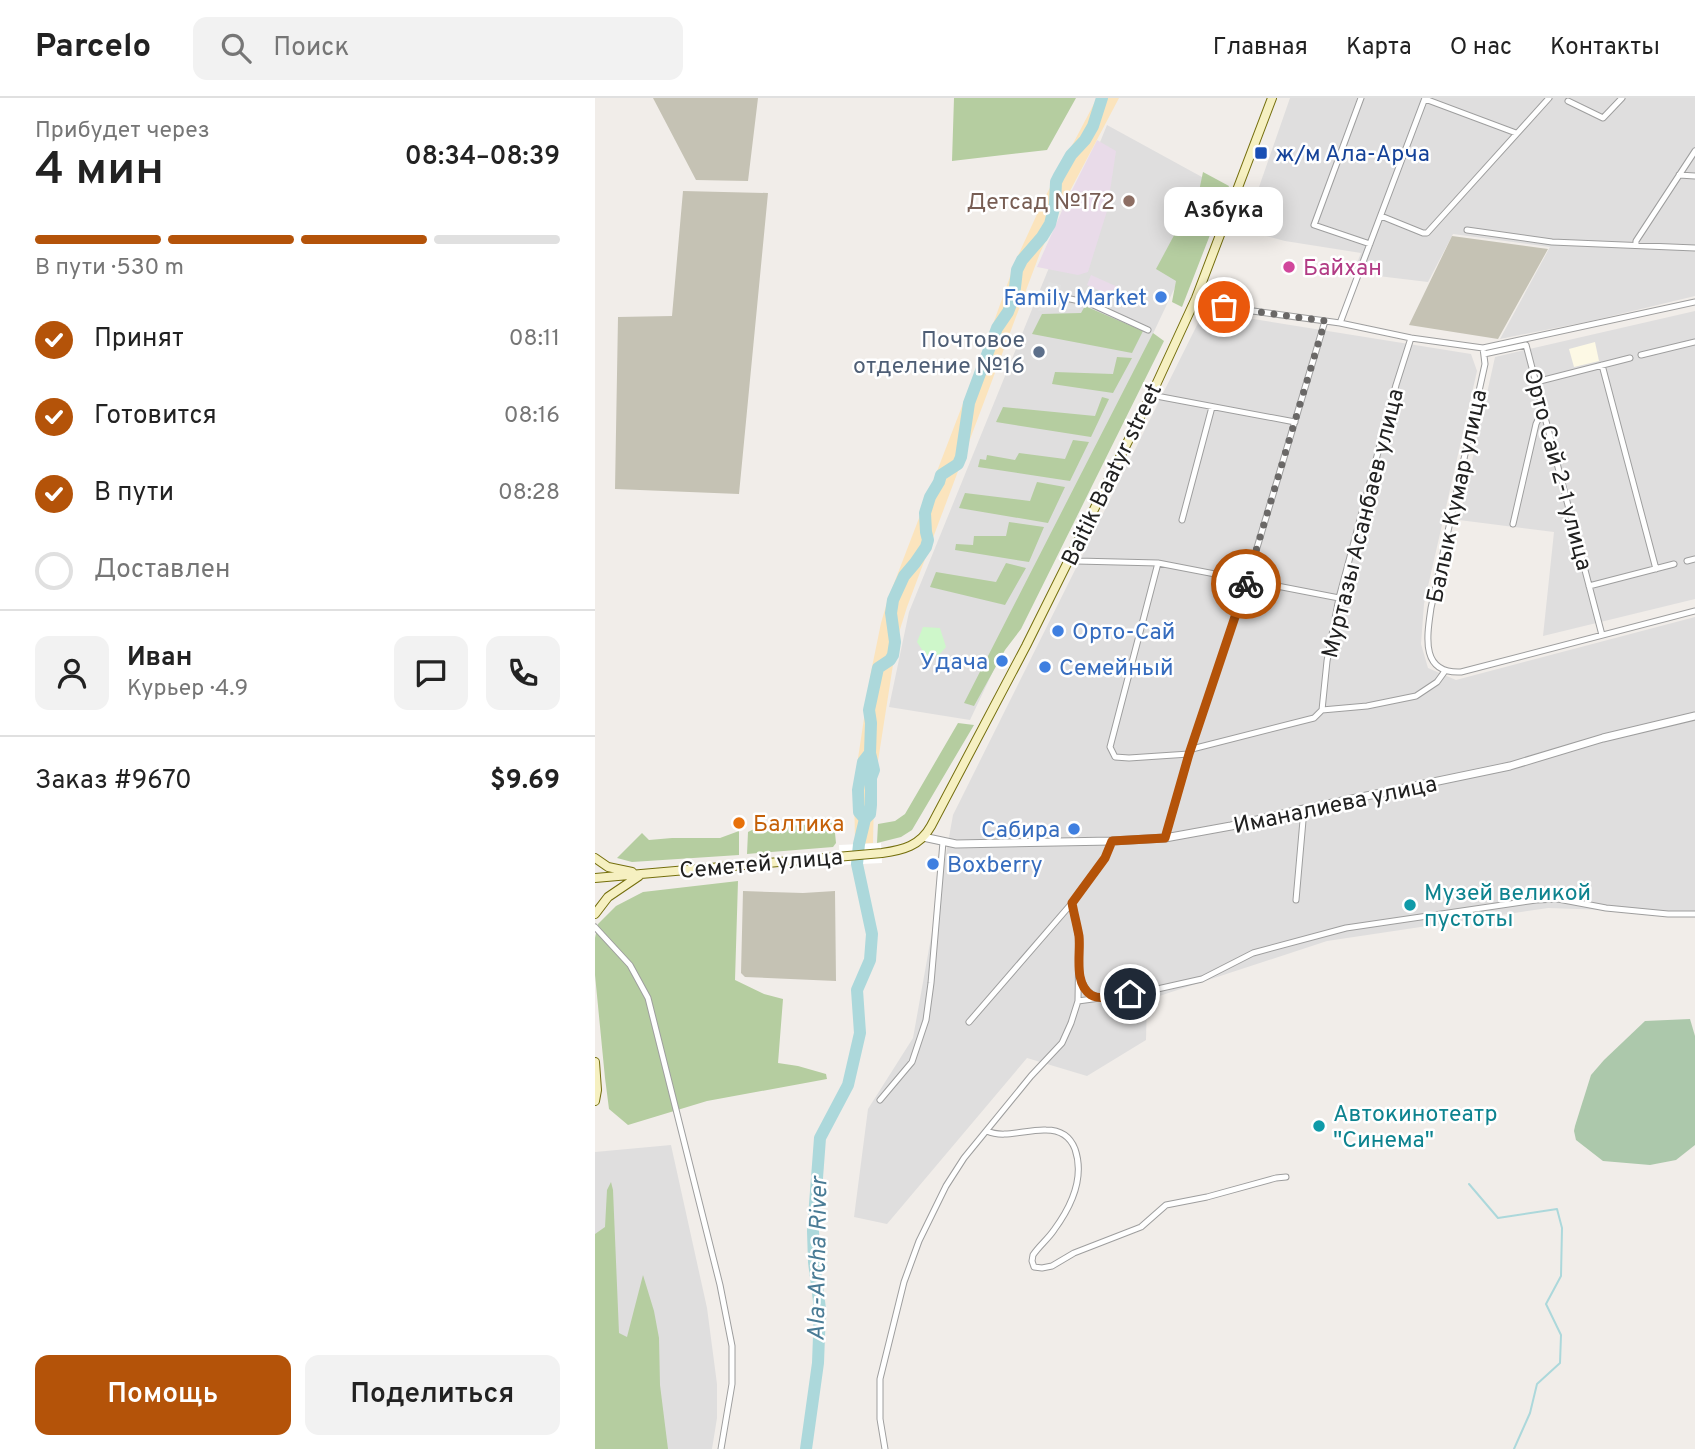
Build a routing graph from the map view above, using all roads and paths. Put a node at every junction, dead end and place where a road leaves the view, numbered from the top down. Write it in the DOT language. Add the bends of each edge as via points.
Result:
graph roads {
  1 [pos="1272,98"];
  2 [pos="1361,98"];
  3 [pos="1425,98"];
  4 [pos="1549,98"];
  5 [pos="1622,98"];
  6 [pos="1568,101"];
  7 [pos="1516,132"];
  8 [pos="1695,151"];
  9 [pos="1679,175"];
  10 [pos="1695,176"];
  11 [pos="1381,216"];
  12 [pos="1467,230"];
  13 [pos="1370,244"];
  14 [pos="1636,245"];
  15 [pos="1695,248"];
  16 [pos="1034,298"];
  17 [pos="1196,298"];
  18 [pos="1695,302"];
  19 [pos="1325,321"];
  20 [pos="1340,323"];
  21 [pos="1148,330"];
  22 [pos="1411,338"];
  23 [pos="1695,342"];
  24 [pos="1483,351"];
  25 [pos="1641,355"];
  26 [pos="1630,358"];
  27 [pos="1602,365"];
  28 [pos="1536,382"];
  29 [pos="1151,395"];
  30 [pos="1212,407"];
  31 [pos="1543,409"];
  32 [pos="1295,422"];
  33 [pos="1182,520"];
  34 [pos="1513,524"];
  35 [pos="1695,559"];
  36 [pos="1069,560"];
  37 [pos="1687,561"];
  38 [pos="1158,563"];
  39 [pos="1674,564"];
  40 [pos="1655,569"];
  41 [pos="1247,581"];
  42 [pos="1590,586"];
  43 [pos="1339,598"];
  44 [pos="1695,611"];
  45 [pos="1602,635"];
  46 [pos="1445,671"];
  47 [pos="1322,710"];
  48 [pos="1695,716"];
  49 [pos="1191,751"];
  50 [pos="1304,808"];
  51 [pos="923,837"];
  52 [pos="1165,838"];
  53 [pos="1112,841"];
  54 [pos="943,842"];
  55 [pos="595,858"];
  56 [pos="642,874"];
  57 [pos="595,878"];
  58 [pos="1296,900"];
  59 [pos="1072,903"];
  60 [pos="595,914"];
  61 [pos="1695,914"];
  62 [pos="595,927"];
  63 [pos="1079,974"];
  64 [pos="1098,997"];
  65 [pos="1078,1001"];
  66 [pos="969,1022"];
  67 [pos="595,1062"];
  68 [pos="880,1100"];
  69 [pos="595,1101"];
  70 [pos="987,1131"];
  71 [pos="1286,1177"];
  72 [pos="721,1449"];
  73 [pos="885,1449"];
  1 -- 17 [label="main road, Baitik Baatyr street"];
  2 -- 13 [label="street" via="1314,225"];
  3 -- 7 [label="street"];
  3 -- 11 [label="street"];
  4 -- 7 [label="street"];
  5 -- 6 [label="street" via="1603,118"];
  7 -- 11 [label="street" via="1427,233"];
  8 -- 9 [label="street"];
  9 -- 10 [label="street"];
  9 -- 14 [label="street"];
  11 -- 13 [label="street"];
  12 -- 14 [label="street" via="1552,242"];
  13 -- 20 [label="street"];
  14 -- 15 [label="street"];
  16 -- 21 [label="street" via="1089,303"];
  17 -- 19 [label="street" via="1224,307"];
  17 -- 29 [label="main road, Baitik Baatyr street"];
  18 -- 24 [label="street"];
  19 -- 20 [label="street"];
  19 -- 32 [label="street"];
  20 -- 22 [label="street"];
  22 -- 24 [label="street"];
  22 -- 43 [label="street, Муртазы Асанбаев улица"];
  23 -- 25 [label="street"];
  24 -- 28 [label="street, Орто Сай 2-1 улица" via="1525,344"];
  24 -- 46 [label="street, Балык Кумар улица" via="1485,364 1427,632 1429,654"];
  26 -- 27 [label="street"];
  27 -- 28 [label="street"];
  27 -- 40 [label="street"];
  28 -- 31 [label="street, Орто Сай 2-1 улица"];
  29 -- 30 [label="street"];
  29 -- 36 [label="main road, Baitik Baatyr street"];
  30 -- 32 [label="street"];
  30 -- 33 [label="street"];
  31 -- 34 [label="street"];
  31 -- 42 [label="street, Орто Сай 2-1 улица"];
  32 -- 41 [label="street"];
  35 -- 37 [label="street"];
  36 -- 38 [label="street"];
  36 -- 51 [label="main road, Baitik Baatyr street"];
  38 -- 41 [label="street"];
  38 -- 49 [label="street" via="1110,747 1115,757 1129,758"];
  39 -- 40 [label="street"];
  40 -- 42 [label="street"];
  41 -- 43 [label="street"];
  41 -- 49 [label="street"];
  42 -- 45 [label="street, Орто Сай 2-1 улица"];
  43 -- 47 [label="street, Муртазы Асанбаев улица"];
  44 -- 45 [label="street"];
  45 -- 46 [label="street" via="1461,672"];
  46 -- 47 [label="street" via="1416,696"];
  47 -- 49 [label="street" via="1314,718"];
  48 -- 50 [label="street, Иманалиева улица" via="1510,766"];
  49 -- 52 [label="street"];
  50 -- 52 [label="street, Иманалиева улица"];
  50 -- 58 [label="street"];
  51 -- 54 [label="street, Иманалиева улица"];
  51 -- 56 [label="main road, Семетей улица" via="911,846 882,853"];
  52 -- 53 [label="street, Иманалиева улица"];
  53 -- 54 [label="street, Иманалиева улица"];
  53 -- 59 [label="street"];
  54 -- 68 [label="street" via="926,1020 912,1062"];
  55 -- 56 [label="main road" via="608,867"];
  56 -- 57 [label="main road, Семетей улица"];
  56 -- 60 [label="main road" via="608,897"];
  59 -- 63 [label="street"];
  59 -- 66 [label="street"];
  61 -- 64 [label="street" via="1537,900 1346,928 1252,953 1202,979"];
  62 -- 72 [label="street" via="629,965 648,998 720,1286 733,1364"];
  63 -- 64 [label="street" via="1086,990"];
  63 -- 65 [label="street"];
  64 -- 65 [label="street"];
  65 -- 70 [label="street" via="1062,1043"];
  67 -- 69 [label="main road"];
  70 -- 71 [label="street" via="998,1135 1059,1131 1074,1146 1077,1186 1063,1217 1033,1255 1037,1269 1141,1227 1165,1205"];
  70 -- 73 [label="street" via="946,1186 909,1265 880,1379"];
}
